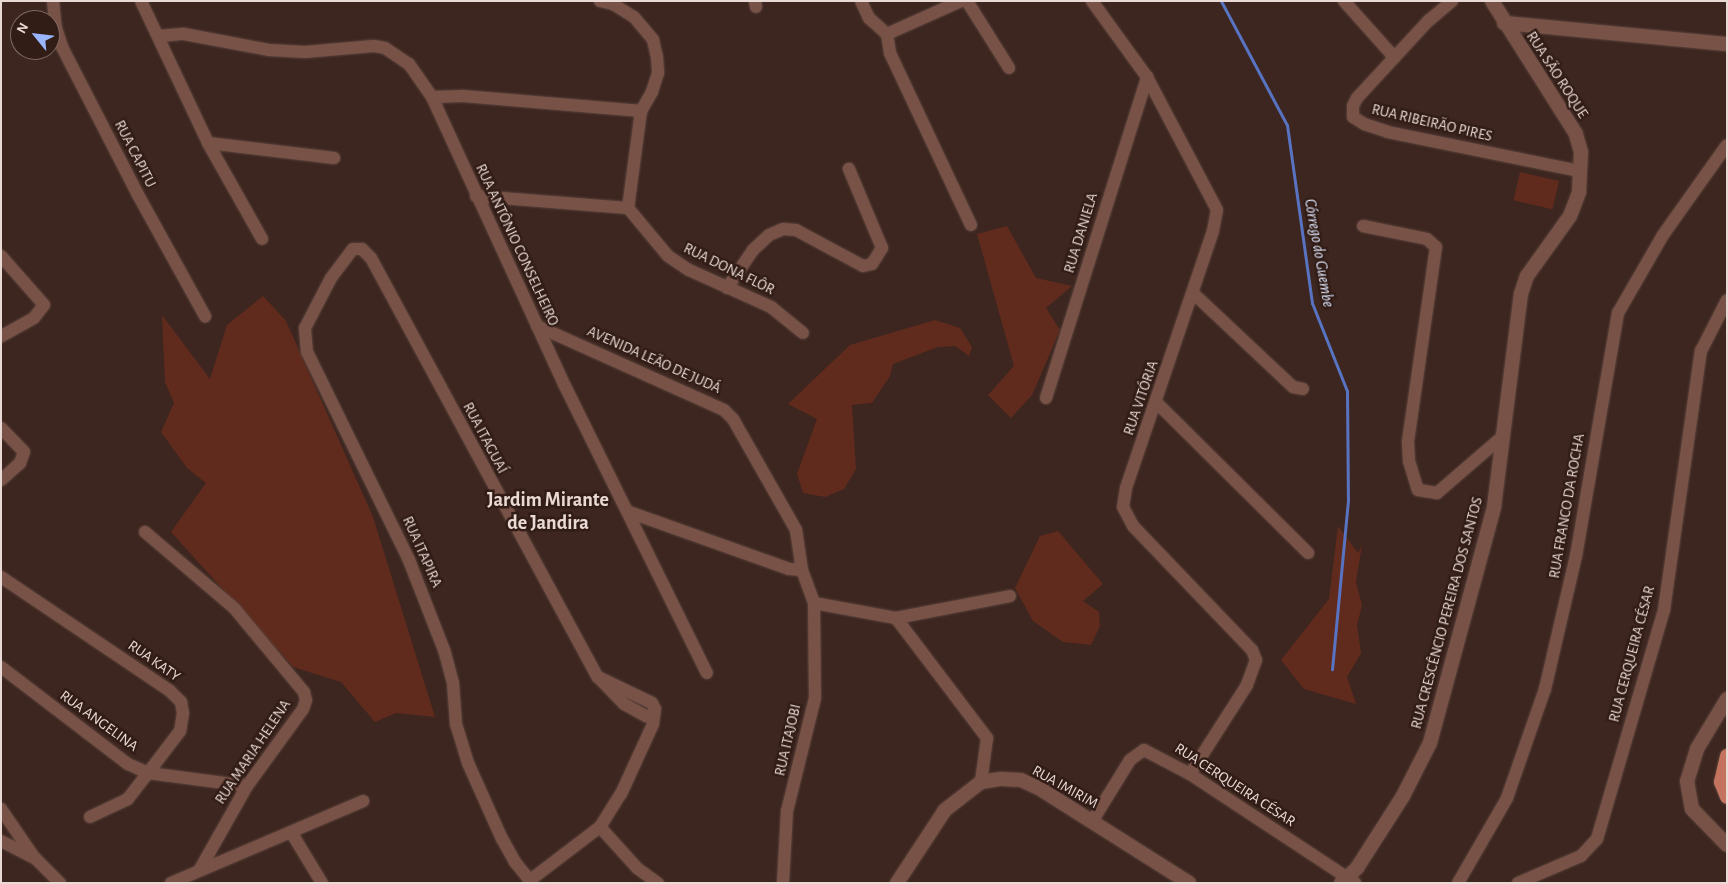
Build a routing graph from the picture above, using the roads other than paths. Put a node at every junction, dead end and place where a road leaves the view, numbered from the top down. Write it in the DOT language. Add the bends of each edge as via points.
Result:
graph roads {
  1 [pos="53,1"];
  2 [pos="140,1"];
  3 [pos="600,1"];
  4 [pos="861,1"];
  5 [pos="961,1"];
  6 [pos="967,1"];
  7 [pos="1092,1"];
  8 [pos="1344,1"];
  9 [pos="1452,1"];
  10 [pos="1492,1"];
  11 [pos="1504,22"];
  12 [pos="887,34"];
  13 [pos="159,36"];
  14 [pos="1727,44"];
  15 [pos="1394,58"];
  16 [pos="1009,68"];
  17 [pos="1147,77"];
  18 [pos="432,97"];
  19 [pos="641,111"];
  20 [pos="208,143"];
  21 [pos="1727,145"];
  22 [pos="334,158"];
  23 [pos="849,169"];
  24 [pos="1580,172"];
  25 [pos="476,196"];
  26 [pos="628,208"];
  27 [pos="971,225"];
  28 [pos="1363,226"];
  29 [pos="262,240"];
  30 [pos="353,248"];
  31 [pos="1,256"];
  32 [pos="728,288"];
  33 [pos="1193,293"];
  34 [pos="1727,300"];
  35 [pos="205,316"];
  36 [pos="537,326"];
  37 [pos="803,333"];
  38 [pos="1,336"];
  39 [pos="1303,389"];
  40 [pos="1046,398"];
  41 [pos="1157,402"];
  42 [pos="1,428"];
  43 [pos="1503,436"];
  44 [pos="1,480"];
  45 [pos="629,512"];
  46 [pos="146,532"];
  47 [pos="1308,553"];
  48 [pos="802,570"];
  49 [pos="1,577"];
  50 [pos="1010,596"];
  51 [pos="814,604"];
  52 [pos="896,618"];
  53 [pos="1,667"];
  54 [pos="707,673"];
  55 [pos="1727,699"];
  56 [pos="1727,756"];
  57 [pos="148,773"];
  58 [pos="1190,774"];
  59 [pos="981,782"];
  60 [pos="247,786"];
  61 [pos="1727,797"];
  62 [pos="363,801"];
  63 [pos="1,809"];
  64 [pos="90,817"];
  65 [pos="1093,820"];
  66 [pos="600,827"];
  67 [pos="291,832"];
  68 [pos="1,841"];
  69 [pos="1727,846"];
  70 [pos="34,857"];
  71 [pos="200,869"];
  72 [pos="1348,881"];
  73 [pos="530,882"];
  74 [pos="60,883"];
  75 [pos="171,883"];
  76 [pos="322,883"];
  77 [pos="658,883"];
  78 [pos="783,883"];
  79 [pos="897,883"];
  80 [pos="1189,883"];
  81 [pos="1458,883"];
  82 [pos="1518,883"];
  1 -- 35 [label="street, RUA CAPITU" via="62,48"];
  2 -- 13 [label="street"];
  3 -- 19 [label="street" via="624,10 653,40 658,73"];
  4 -- 12 [label="street" via="869,18"];
  5 -- 12 [label="street"];
  6 -- 16 [label="street"];
  7 -- 17 [label="street, RUA VITÓRIA"];
  8 -- 15 [label="street"];
  9 -- 15 [label="street" via="1429,20"];
  10 -- 11 [label="street, RUA SÃO ROQUE"];
  11 -- 14 [label="street"];
  11 -- 24 [label="street, RUA SÃO ROQUE" via="1576,134 1581,152"];
  12 -- 27 [label="street" via="890,53"];
  13 -- 18 [label="street, RUA ANTÔNIO CONSELHEIRO" via="184,34 269,50 305,52 374,46 385,48 409,64"];
  13 -- 20 [label="street" via="169,64"];
  15 -- 24 [label="street, RUA RIBEIRÃO PIRES" via="1357,98 1352,112 1357,122 1388,132"];
  17 -- 33 [label="street, RUA VITÓRIA" via="1217,210"];
  17 -- 40 [label="street, RUA DANIELA"];
  18 -- 19 [label="street" via="463,96"];
  18 -- 25 [label="street, RUA ANTÔNIO CONSELHEIRO"];
  19 -- 26 [label="street"];
  20 -- 22 [label="street"];
  20 -- 29 [label="street"];
  21 -- 81 [label="street, RUA FRANCO DA ROCHA" via="1663,235 1618,313 1574,565 1545,689 1507,798"];
  23 -- 32 [label="street" via="882,248 872,264 864,266 796,230 783,229 753,250"];
  24 -- 43 [label="street, RUA CRESCÊNCIO PEREIRA DOS SANTOS" via="1579,192 1570,216 1531,269 1521,294"];
  25 -- 26 [label="street"];
  25 -- 36 [label="street, RUA ANTÔNIO CONSELHEIRO"];
  26 -- 32 [label="street, RUA DONA FLÔR" via="668,256"];
  28 -- 43 [label="street" via="1427,240 1436,247 1408,442 1409,461 1418,490 1437,493"];
  30 -- 66 [label="street, RUA ITAGUAÍ" via="362,248 371,258 598,678 624,704 646,716 654,715 648,738 621,794"];
  30 -- 73 [label="street, RUA ITAPIRA" via="331,278 305,328 307,352 409,560 444,650 453,683 456,724 468,763 502,839"];
  31 -- 38 [label="street" via="44,305 34,318"];
  32 -- 37 [label="street, RUA DONA FLÔR" via="784,314"];
  33 -- 39 [label="street" via="1293,387"];
  33 -- 41 [label="street, RUA VITÓRIA"];
  34 -- 82 [label="street, RUA CERQUEIRA CÉSAR" via="1701,352 1664,610 1597,839 1582,856"];
  36 -- 45 [label="street, RUA ANTÔNIO CONSELHEIRO"];
  36 -- 48 [label="street, AVENIDA LEÃO DE JUDÁ" via="724,410 733,419 796,530"];
  41 -- 47 [label="street"];
  41 -- 58 [label="street, RUA VITÓRIA" via="1126,488 1123,507 1126,517 1252,650 1256,660 1247,685"];
  42 -- 44 [label="street" via="23,450 22,460"];
  43 -- 72 [label="street, RUA CRESCÊNCIO PEREIRA DOS SANTOS" via="1494,507 1430,743 1403,796"];
  45 -- 48 [label="street" via="790,569"];
  45 -- 54 [label="street, RUA ANTÔNIO CONSELHEIRO"];
  46 -- 60 [label="street, RUA MARIA HELENA" via="234,608 304,692 304,709"];
  48 -- 51 [label="street, AVENIDA LEÃO DE JUDÁ"];
  49 -- 57 [label="street, RUA KATY" via="170,690 181,702 184,713 180,731"];
  50 -- 52 [label="street"];
  51 -- 52 [label="street"];
  51 -- 78 [label="street, RUA ITAJOBI" via="814,698 787,811"];
  52 -- 59 [label="street" via="987,738"];
  53 -- 57 [label="street, RUA ANGELINA" via="109,752"];
  55 -- 69 [label="street" via="1700,742 1687,781 1692,809"];
  56 -- 61 [label="main road" via="1722,782"];
  57 -- 60 [label="street, RUA ANGELINA"];
  57 -- 64 [label="street, RUA KATY" via="128,799"];
  58 -- 65 [label="street, RUA CERQUEIRA CÉSAR" via="1153,753 1138,752"];
  58 -- 72 [label="street, RUA CERQUEIRA CÉSAR"];
  59 -- 65 [label="street, RUA IMIRIM" via="1021,780"];
  59 -- 79 [label="street" via="945,810"];
  60 -- 71 [label="street, RUA MARIA HELENA"];
  62 -- 67 [label="street"];
  63 -- 70 [label="street"];
  65 -- 80 [label="street, RUA IMIRIM"];
  66 -- 73 [label="street, RUA ITAGUAÍ"];
  66 -- 77 [label="street" via="644,875"];
  67 -- 71 [label="street"];
  67 -- 76 [label="street"];
  68 -- 70 [label="street"];
  70 -- 74 [label="street"];
  71 -- 75 [label="street"];
}
